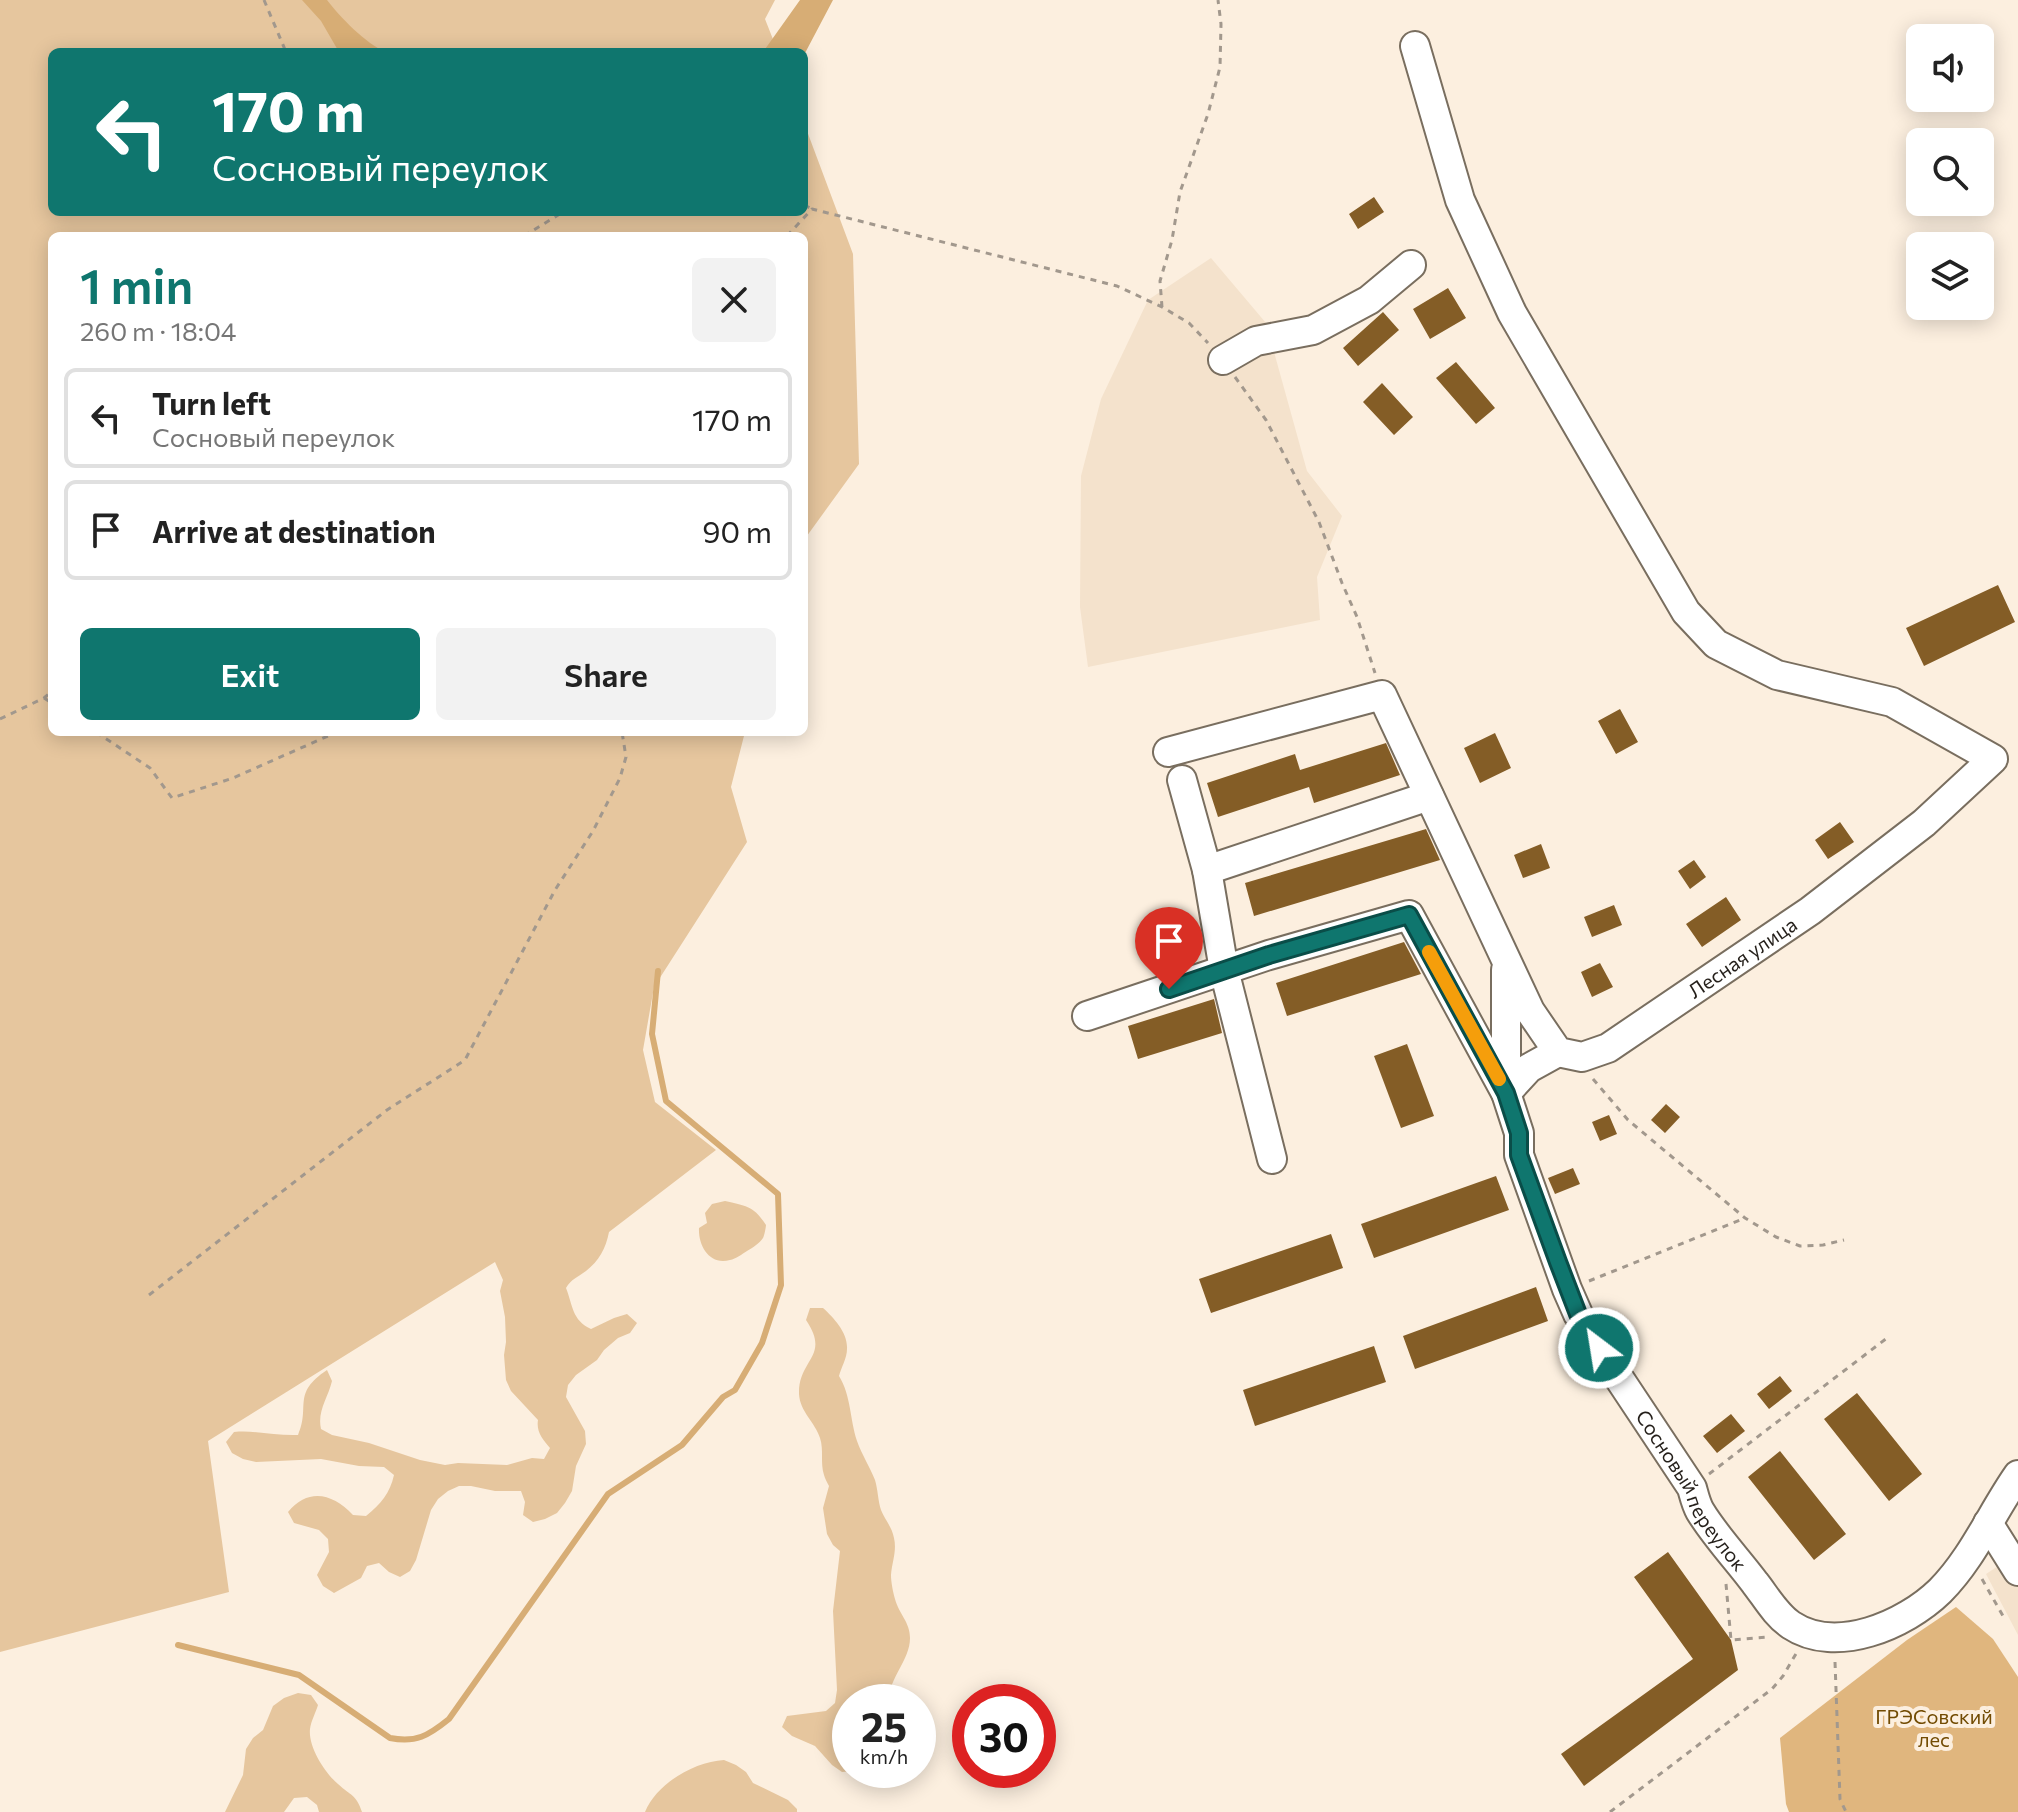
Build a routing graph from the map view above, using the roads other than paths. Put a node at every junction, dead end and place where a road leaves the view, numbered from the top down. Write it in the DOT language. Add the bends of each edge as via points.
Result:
graph roads {
  1 [pos="1415,46"];
  2 [pos="1411,265"];
  3 [pos="1223,360"];
  4 [pos="1168,752"];
  5 [pos="1182,780"];
  6 [pos="1429,796"];
  7 [pos="1207,870"];
  8 [pos="1506,960"];
  9 [pos="1224,970"];
  10 [pos="1087,1016"];
  11 [pos="1570,1055"];
  12 [pos="1506,1093"];
  13 [pos="1272,1159"];
  14 [pos="2018,1475"];
  15 [pos="1988,1523"];
  16 [pos="2018,1571"];
  1 -- 11 [label="street, Лесная улица" via="1460,200 1512,313 1686,612 1716,644 1777,675 1892,702 1993,759 1924,823 1810,911 1608,1048"];
  2 -- 3 [label="street" via="1369,300 1313,330 1256,341"];
  4 -- 6 [label="street" via="1382,695"];
  5 -- 7 [label="street"];
  6 -- 7 [label="street"];
  6 -- 8 [label="street"];
  7 -- 9 [label="street"];
  8 -- 11 [label="street" via="1530,1011"];
  8 -- 12 [label="street"];
  9 -- 10 [label="street, Сосновый переулок"];
  9 -- 12 [label="street, Сосновый переулок" via="1409,915"];
  9 -- 13 [label="street"];
  11 -- 12 [label="street, Лесная улица" via="1529,1068"];
  12 -- 15 [label="street, Сосновый переулок" via="1519,1133 1519,1155 1578,1314 1692,1488 1699,1509 1788,1624 1820,1636 1878,1630 1898,1621 1941,1590"];
  14 -- 15 [label="street"];
  15 -- 16 [label="street"];
}
